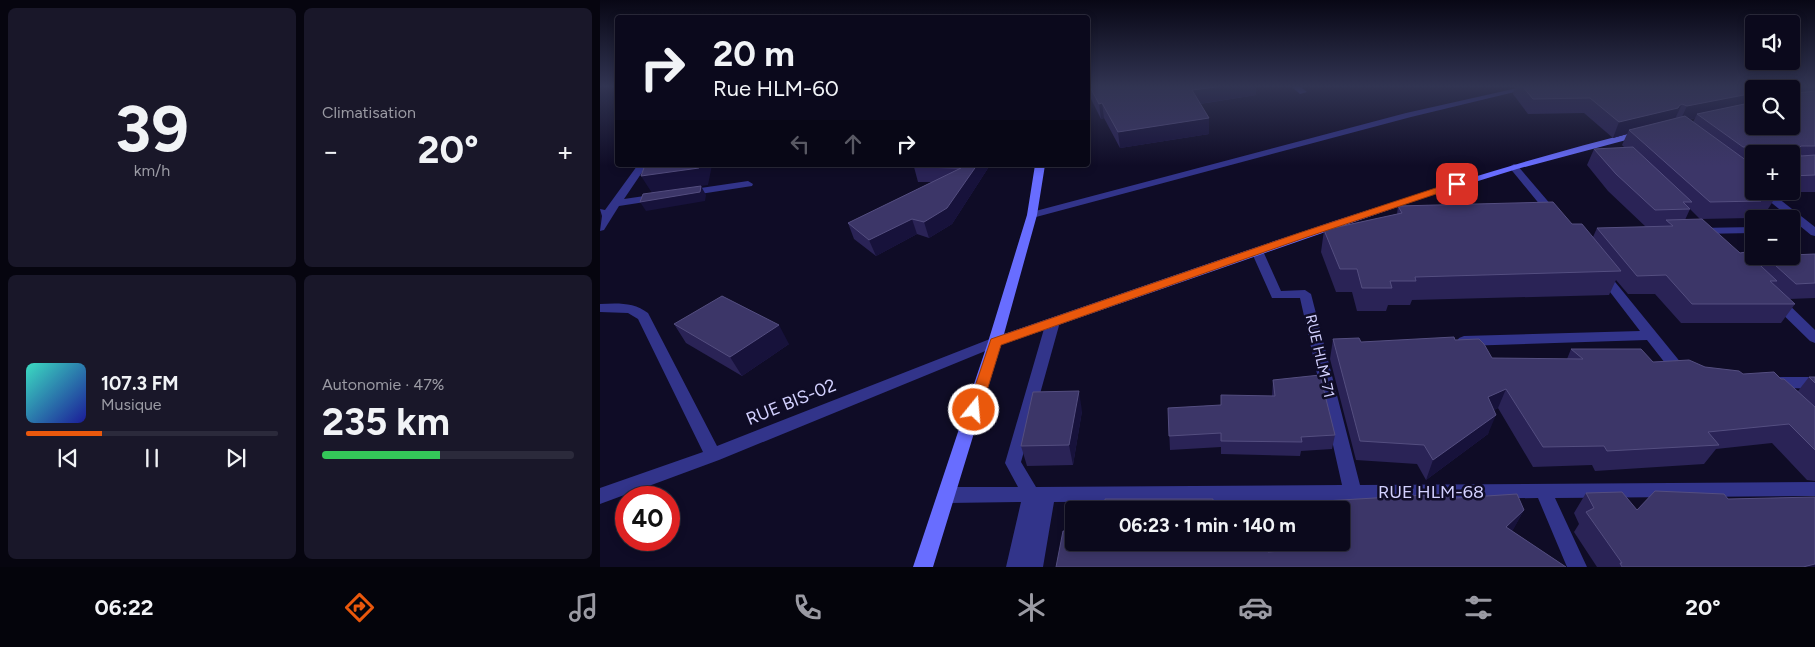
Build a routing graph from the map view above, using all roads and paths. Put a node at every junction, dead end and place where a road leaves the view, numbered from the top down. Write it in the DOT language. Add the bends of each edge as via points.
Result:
graph roads {
  1 [pos="1416,113"];
  2 [pos="1658,129"];
  3 [pos="1040,167"];
  4 [pos="1514,167"];
  5 [pos="640,168"];
  6 [pos="748,184"];
  7 [pos="1774,200"];
  8 [pos="616,203"];
  9 [pos="604,213"];
  10 [pos="1032,215"];
  11 [pos="1689,217"];
  12 [pos="1564,227"];
  13 [pos="600,228"];
  14 [pos="1745,230"];
  15 [pos="1812,230"];
  16 [pos="1703,231"];
  17 [pos="1684,232"];
  18 [pos="1717,244"];
  19 [pos="1257,251"];
  20 [pos="1595,265"];
  21 [pos="1766,291"];
  22 [pos="600,308"];
  23 [pos="1053,322"];
  24 [pos="1649,335"];
  25 [pos="1815,338"];
  26 [pos="1455,341"];
  27 [pos="995,342"];
  28 [pos="1695,379"];
  29 [pos="1815,383"];
  30 [pos="1781,396"];
  31 [pos="713,454"];
  32 [pos="1815,489"];
  33 [pos="1542,491"];
  34 [pos="1353,493"];
  35 [pos="948,495"];
  36 [pos="1039,495"];
  37 [pos="600,496"];
  38 [pos="1201,501"];
  39 [pos="1242,501"];
  40 [pos="1229,551"];
  41 [pos="923,567"];
  42 [pos="1016,567"];
  43 [pos="1034,567"];
  44 [pos="1229,567"];
  45 [pos="1577,567"];
  1 -- 10 [label="street"];
  2 -- 4 [label="street" via="1614,145"];
  3 -- 10 [label="street"];
  4 -- 12 [label="street"];
  4 -- 19 [label="street"];
  5 -- 8 [label="street"];
  6 -- 8 [label="street"];
  7 -- 15 [label="street"];
  8 -- 9 [label="street"];
  9 -- 13 [label="street"];
  10 -- 27 [label="street"];
  11 -- 16 [label="street"];
  14 -- 16 [label="street"];
  16 -- 17 [label="street"];
  16 -- 18 [label="street"];
  19 -- 23 [label="street"];
  19 -- 34 [label="street, RUE HLM-71" via="1277,295 1305,294"];
  20 -- 24 [label="street"];
  21 -- 25 [label="street"];
  22 -- 31 [label="street" via="627,308 644,316"];
  23 -- 27 [label="street"];
  23 -- 36 [label="street" via="1014,463"];
  24 -- 26 [label="street"];
  24 -- 28 [label="street" via="1678,371"];
  27 -- 31 [label="street, RUE BIS-02"];
  27 -- 35 [label="street"];
  29 -- 30 [label="street" via="1762,382"];
  31 -- 37 [label="street, RUE BIS-02"];
  32 -- 33 [label="street, RUE HLM-68"];
  33 -- 34 [label="street, RUE HLM-68"];
  33 -- 45 [label="street"];
  34 -- 39 [label="street, RUE HLM-68"];
  35 -- 36 [label="street, RUE HLM-68"];
  35 -- 41 [label="street"];
  36 -- 38 [label="street, RUE HLM-68"];
  36 -- 42 [label="street"];
  36 -- 43 [label="street"];
  40 -- 44 [label="street"];
}
